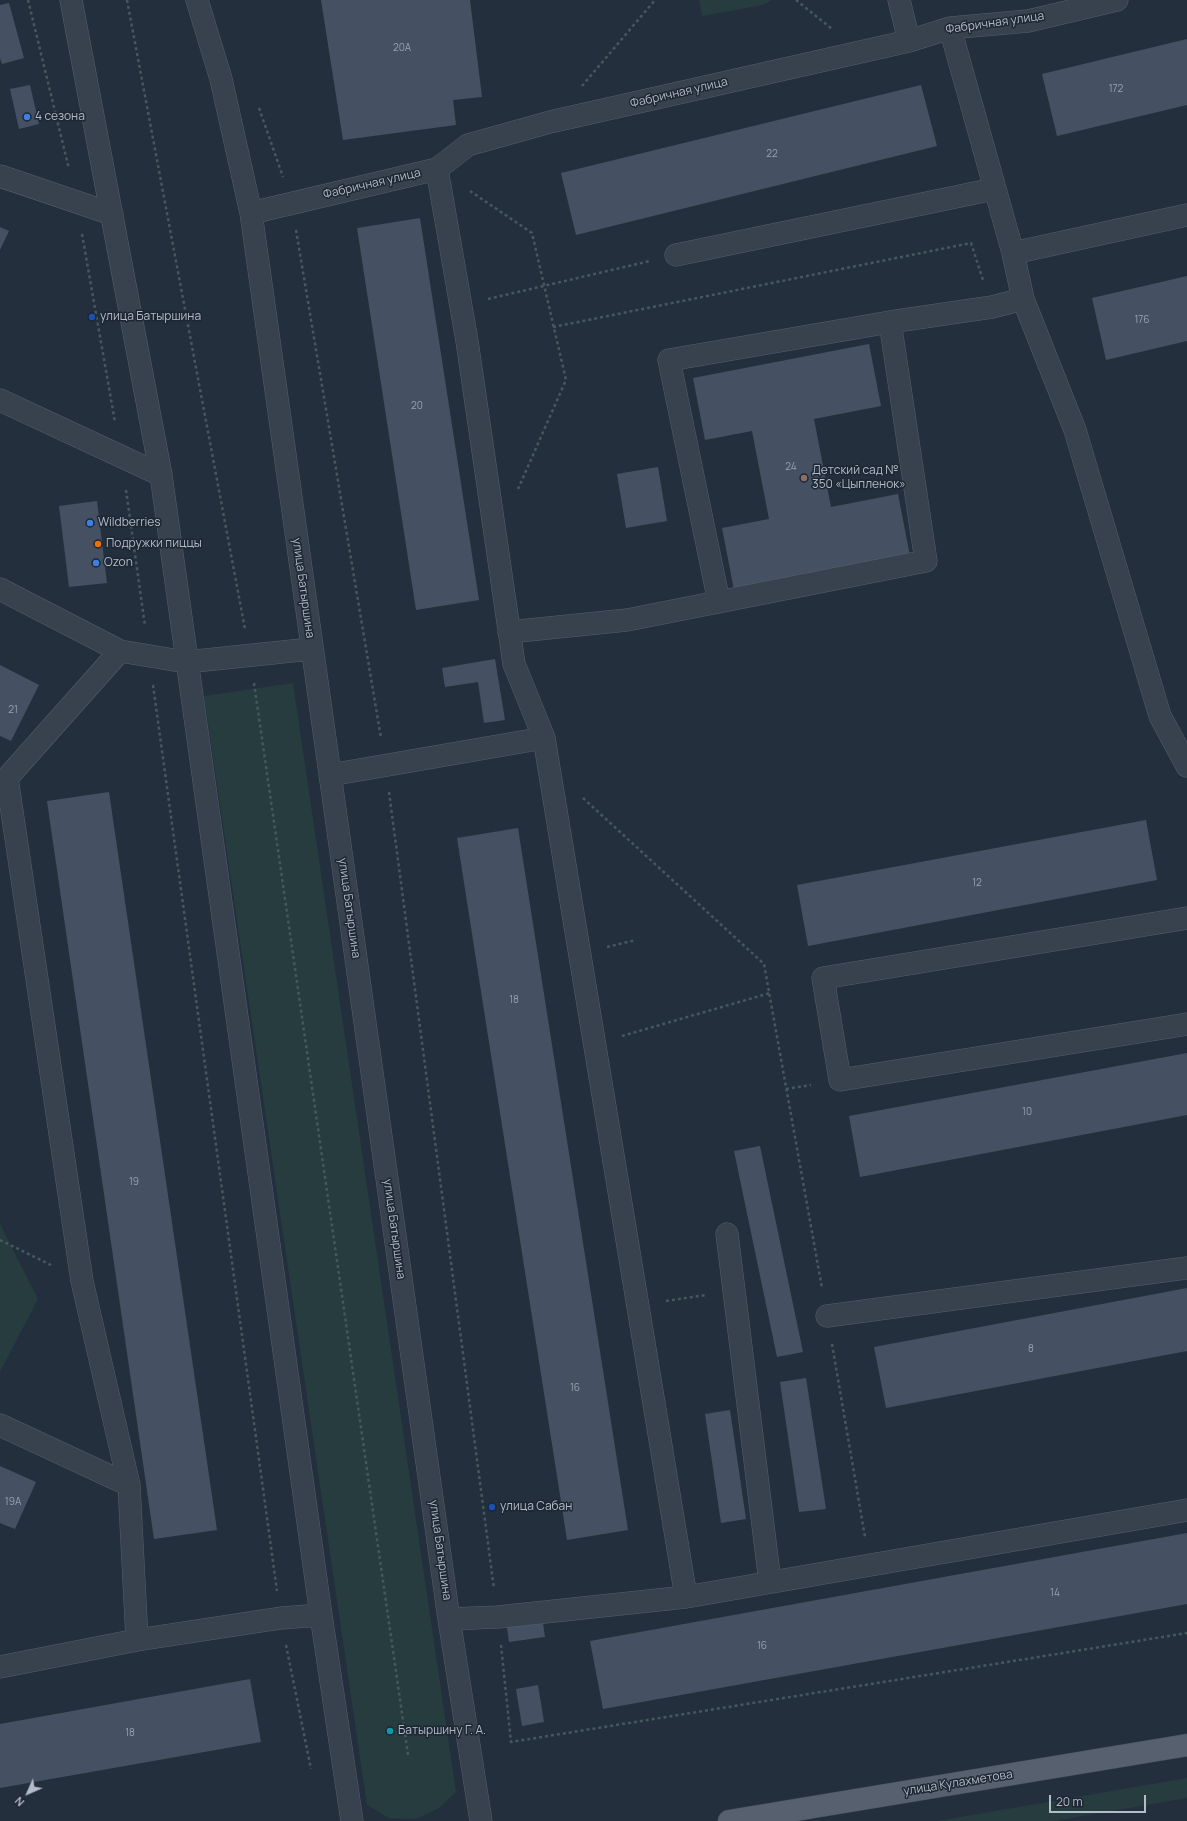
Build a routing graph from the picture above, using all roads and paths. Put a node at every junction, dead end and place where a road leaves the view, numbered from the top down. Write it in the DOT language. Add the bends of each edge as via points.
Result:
graph roads {
  1 [pos="28,0"];
  2 [pos="71,0"];
  3 [pos="127,0"];
  4 [pos="197,0"];
  5 [pos="655,0"];
  6 [pos="796,0"];
  7 [pos="899,0"];
  8 [pos="1117,0"];
  9 [pos="950,28"];
  10 [pos="909,41"];
  11 [pos="860,52"];
  12 [pos="580,88"];
  13 [pos="258,105"];
  14 [pos="437,169"];
  15 [pos="0,176"];
  16 [pos="994,188"];
  17 [pos="77,202"];
  18 [pos="292,203"];
  19 [pos="250,213"];
  20 [pos="112,214"];
  21 [pos="1187,215"];
  22 [pos="1013,253"];
  23 [pos="676,255"];
  24 [pos="544,287"];
  25 [pos="1023,299"];
  26 [pos="461,306"];
  27 [pos="992,307"];
  28 [pos="890,322"];
  29 [pos="554,327"];
  30 [pos="0,400"];
  31 [pos="121,457"];
  32 [pos="161,475"];
  33 [pos="515,496"];
  34 [pos="0,589"];
  35 [pos="719,602"];
  36 [pos="509,632"];
  37 [pos="312,649"];
  38 [pos="120,651"];
  39 [pos="250,655"];
  40 [pos="149,656"];
  41 [pos="186,662"];
  42 [pos="544,738"];
  43 [pos="386,765"];
  44 [pos="1187,766"];
  45 [pos="549,767"];
  46 [pos="330,775"];
  47 [pos="3,776"];
  48 [pos="1187,918"];
  49 [pos="770,993"];
  50 [pos="1187,1024"];
  51 [pos="594,1044"];
  52 [pos="727,1234"];
  53 [pos="0,1240"];
  54 [pos="1187,1268"];
  55 [pos="82,1281"];
  56 [pos="734,1291"];
  57 [pos="637,1305"];
  58 [pos="827,1316"];
  59 [pos="0,1425"];
  60 [pos="129,1485"];
  61 [pos="1187,1510"];
  62 [pos="870,1565"];
  63 [pos="770,1582"];
  64 [pos="686,1597"];
  65 [pos="321,1615"];
  66 [pos="498,1617"];
  67 [pos="281,1618"];
  68 [pos="449,1619"];
  69 [pos="1187,1633"];
  70 [pos="137,1640"];
  71 [pos="0,1667"];
  72 [pos="1187,1746"];
  73 [pos="408,1755"];
  74 [pos="311,1769"];
  75 [pos="352,1821"];
  76 [pos="481,1821"];
  77 [pos="729,1821"];
  1 -- 17 [label="path"];
  2 -- 20 [label="street"];
  3 -- 39 [label="path"];
  4 -- 19 [label="street, улица Батыршина" via="221,79"];
  5 -- 12 [label="path"];
  6 -- 11 [label="path"];
  7 -- 10 [label="street"];
  8 -- 9 [label="street, Фабричная улица" via="1028,21"];
  9 -- 10 [label="street, Фабричная улица"];
  9 -- 16 [label="street"];
  10 -- 11 [label="street, Фабричная улица"];
  11 -- 14 [label="street, Фабричная улица" via="550,122 468,145"];
  13 -- 18 [label="path"];
  14 -- 18 [label="street, Фабричная улица"];
  14 -- 24 [label="path" via="532,233"];
  14 -- 26 [label="street"];
  15 -- 17 [label="street"];
  16 -- 22 [label="street"];
  16 -- 23 [label="street"];
  17 -- 20 [label="street"];
  17 -- 31 [label="path"];
  18 -- 19 [label="street, Фабричная улица"];
  18 -- 43 [label="path"];
  19 -- 37 [label="street, улица Батыршина"];
  20 -- 32 [label="street"];
  21 -- 22 [label="street"];
  22 -- 25 [label="street"];
  23 -- 24 [label="path"];
  24 -- 26 [label="path"];
  24 -- 29 [label="path"];
  25 -- 27 [label="street"];
  25 -- 44 [label="street" via="1075,430 1160,716"];
  26 -- 36 [label="street"];
  27 -- 28 [label="street"];
  27 -- 29 [label="path" via="971,244"];
  28 -- 35 [label="street" via="926,561"];
  28 -- 35 [label="street" via="669,360"];
  29 -- 33 [label="path" via="566,380"];
  30 -- 31 [label="street"];
  31 -- 32 [label="street"];
  31 -- 40 [label="path"];
  32 -- 41 [label="street"];
  34 -- 38 [label="street"];
  35 -- 36 [label="street" via="627,620"];
  36 -- 42 [label="street" via="514,664"];
  37 -- 39 [label="street"];
  37 -- 46 [label="street, улица Батыршина"];
  38 -- 40 [label="street"];
  38 -- 47 [label="street"];
  39 -- 41 [label="street"];
  39 -- 73 [label="path"];
  40 -- 41 [label="street"];
  40 -- 67 [label="path"];
  41 -- 65 [label="street"];
  42 -- 43 [label="street"];
  42 -- 45 [label="street"];
  43 -- 46 [label="street"];
  43 -- 66 [label="path"];
  45 -- 49 [label="path" via="764,964"];
  45 -- 51 [label="street"];
  46 -- 68 [label="street, улица Батыршина"];
  47 -- 55 [label="street"];
  48 -- 50 [label="street" via="823,978 840,1080"];
  49 -- 51 [label="path"];
  49 -- 58 [label="path"];
  51 -- 57 [label="street"];
  52 -- 56 [label="street"];
  53 -- 55 [label="path"];
  54 -- 58 [label="street"];
  55 -- 60 [label="street"];
  56 -- 57 [label="path"];
  56 -- 63 [label="street"];
  57 -- 64 [label="street"];
  58 -- 62 [label="path"];
  59 -- 60 [label="street"];
  60 -- 70 [label="street"];
  61 -- 62 [label="street"];
  62 -- 63 [label="street"];
  63 -- 64 [label="street"];
  64 -- 66 [label="street"];
  65 -- 67 [label="street"];
  65 -- 75 [label="street"];
  66 -- 68 [label="street"];
  66 -- 69 [label="path" via="511,1742"];
  67 -- 70 [label="street"];
  67 -- 74 [label="path"];
  68 -- 76 [label="street, улица Батыршина"];
  70 -- 71 [label="street"];
  72 -- 77 [label="main road, улица Кулахметова"];
}
